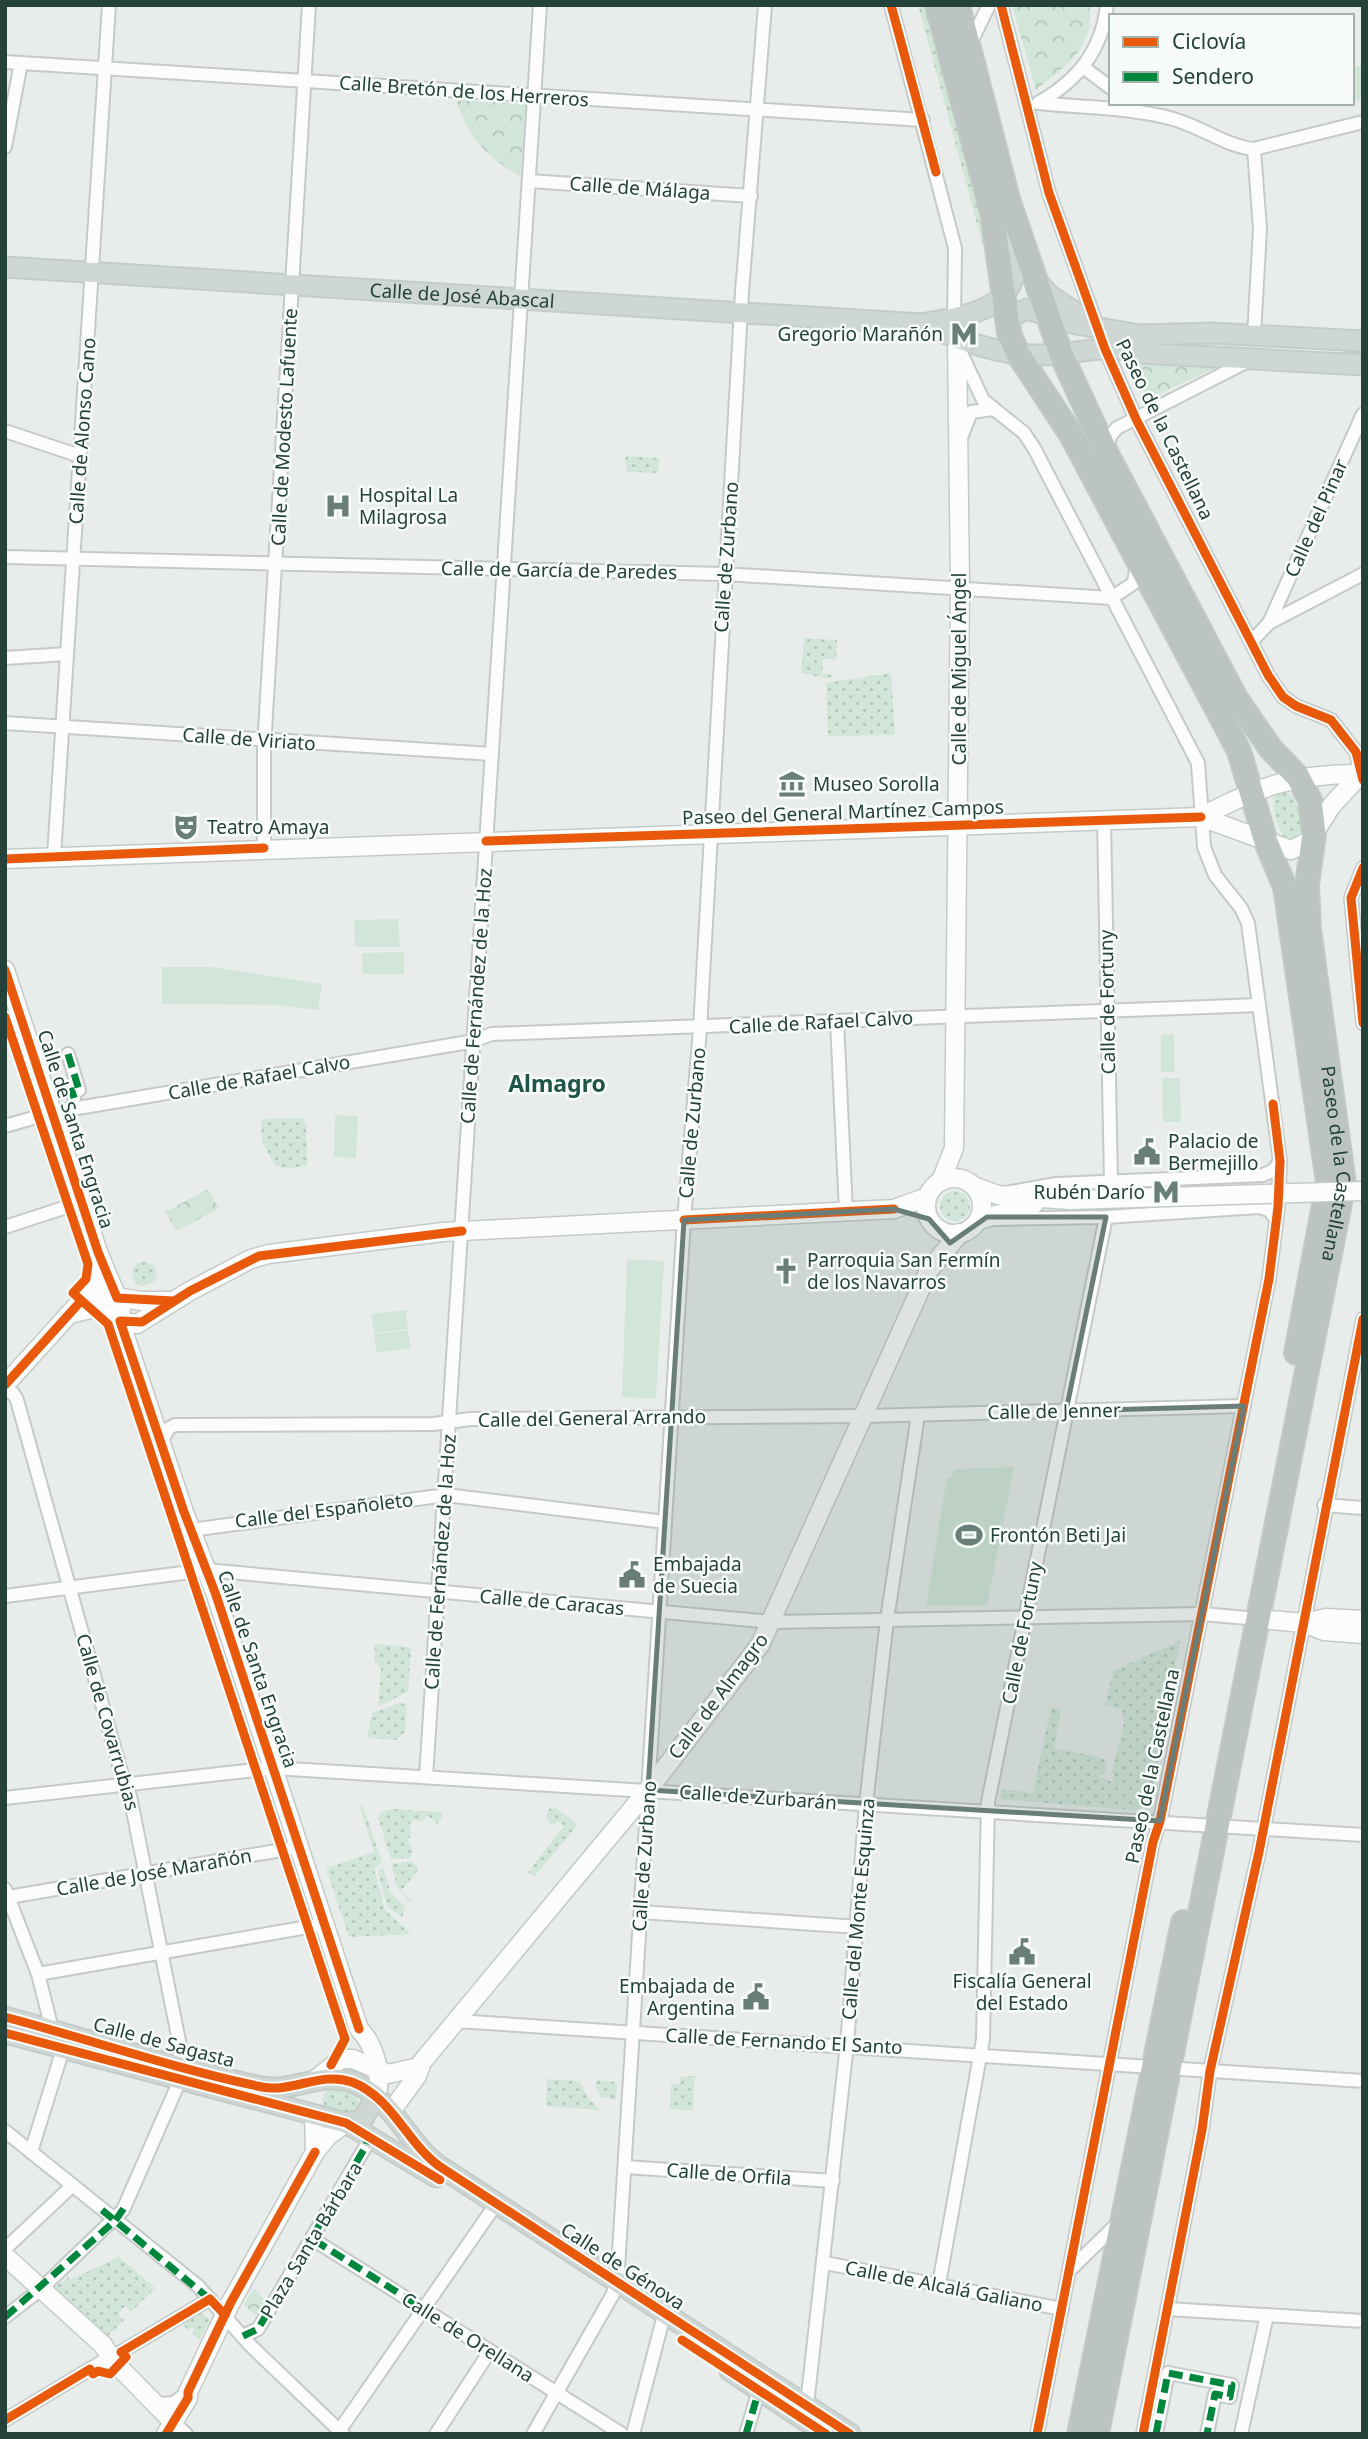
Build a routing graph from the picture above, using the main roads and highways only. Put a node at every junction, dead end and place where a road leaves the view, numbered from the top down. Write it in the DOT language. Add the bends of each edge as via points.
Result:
graph roads {
  1 [pos="937,5"];
  2 [pos="958,5"];
  3 [pos="1008,199"];
  4 [pos="5,267"];
  5 [pos="1031,271"];
  6 [pos="1002,296"];
  7 [pos="1046,314"];
  8 [pos="922,324"];
  9 [pos="1097,327"];
  10 [pos="1363,341"];
  11 [pos="1014,344"];
  12 [pos="1083,349"];
  13 [pos="1127,349"];
  14 [pos="1343,353"];
  15 [pos="1060,354"];
  16 [pos="1363,365"];
  17 [pos="1073,380"];
  18 [pos="1252,1618"];
  19 [pos="5,2017"];
  20 [pos="5,2033"];
  21 [pos="1162,2067"];
  22 [pos="179,2072"];
  23 [pos="316,2080"];
  24 [pos="376,2097"];
  25 [pos="392,2110"];
  26 [pos="314,2115"];
  27 [pos="346,2123"];
  28 [pos="369,2135"];
  29 [pos="493,2208"];
  30 [pos="663,2320"];
  31 [pos="826,2434"];
  32 [pos="850,2434"];
  33 [pos="1079,2434"];
  34 [pos="1097,2434"];
  1 -- 6 [label="highway" via="992,213"];
  2 -- 3 [label="highway"];
  3 -- 5 [label="highway"];
  3 -- 6 [label="main road" via="1018,260 1012,284"];
  4 -- 8 [label="main road, Calle de José Abascal"];
  5 -- 7 [label="highway"];
  5 -- 9 [label="main road" via="1049,295"];
  6 -- 8 [label="main road" via="981,313"];
  6 -- 11 [label="highway"];
  7 -- 9 [label="main road"];
  7 -- 11 [label="main road" via="1032,309 1012,316"];
  7 -- 15 [label="highway"];
  8 -- 11 [label="main road" via="957,338"];
  9 -- 10 [label="main road" via="1140,335"];
  11 -- 15 [label="main road"];
  11 -- 18 [label="highway, Paseo de la Castellana" via="1070,433 1239,751 1290,911 1328,1183"];
  12 -- 13 [label="main road"];
  12 -- 15 [label="main road"];
  12 -- 17 [label="main road" via="1074,362"];
  13 -- 14 [label="main road" via="1208,345"];
  13 -- 16 [label="main road"];
  15 -- 17 [label="highway"];
  17 -- 18 [label="highway, Paseo de la Castellana" via="1107,454 1244,711 1310,800 1314,834 1307,885 1309,929 1343,1199"];
  18 -- 21 [label="highway, Paseo de la Castellana"];
  19 -- 22 [label="main road, Calle de Sagasta"];
  20 -- 22 [label="main road, Calle de Sagasta"];
  21 -- 33 [label="highway, Paseo de la Castellana" via="1123,2218"];
  21 -- 34 [label="highway, Paseo de la Castellana"];
  22 -- 23 [label="main road, Calle de Sagasta" via="268,2088"];
  22 -- 26 [label="main road, Calle de Sagasta"];
  23 -- 24 [label="main road, Calle de Sagasta" via="352,2082"];
  23 -- 26 [label="main road"];
  24 -- 25 [label="main road, Calle de Génova"];
  24 -- 27 [label="main road" via="362,2120"];
  25 -- 28 [label="main road"];
  25 -- 29 [label="main road, Calle de Génova" via="425,2155"];
  26 -- 27 [label="main road, Calle de Sagasta"];
  27 -- 28 [label="main road, Calle de Génova"];
  28 -- 29 [label="main road, Calle de Génova"];
  29 -- 30 [label="main road, Calle de Génova"];
  30 -- 31 [label="main road, Calle de Génova"];
  30 -- 32 [label="main road, Calle de Génova"];
}
